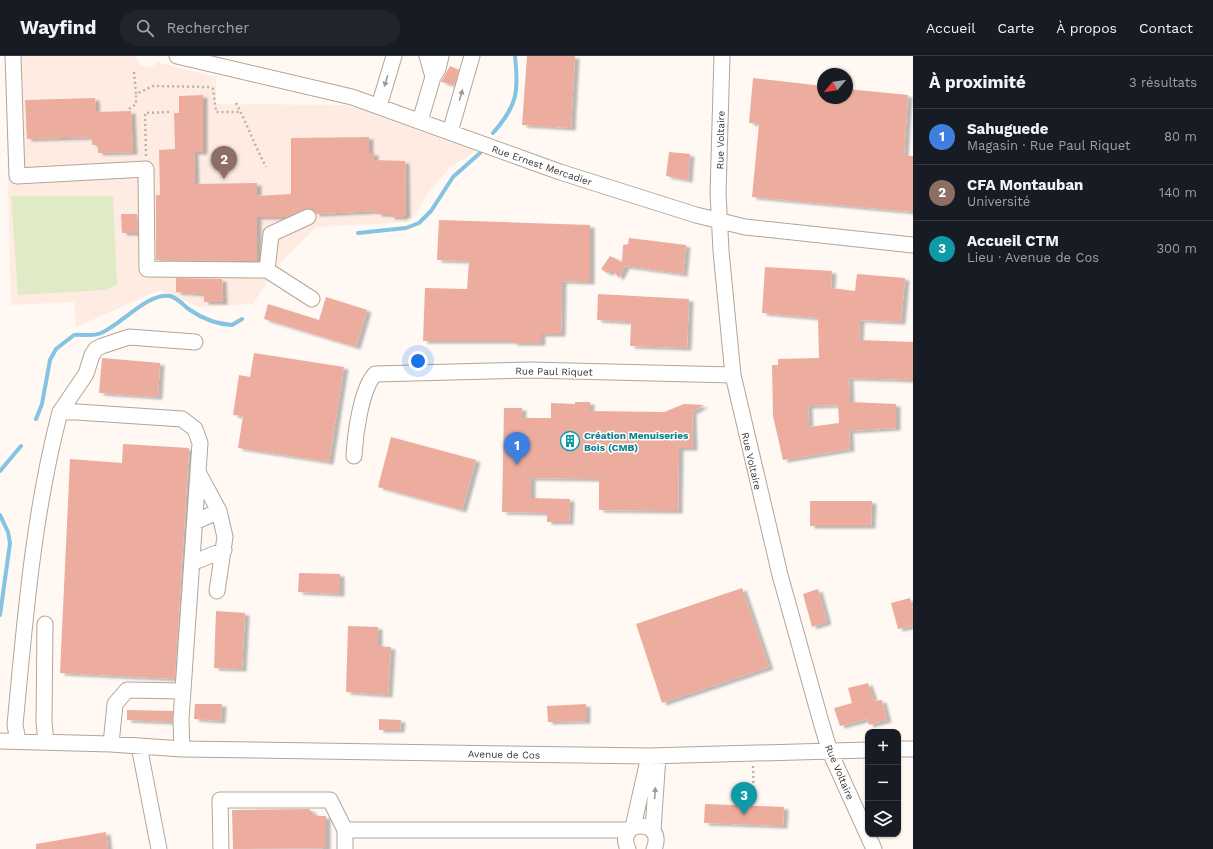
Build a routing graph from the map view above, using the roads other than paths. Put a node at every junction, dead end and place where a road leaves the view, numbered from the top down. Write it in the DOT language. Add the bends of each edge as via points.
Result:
graph roads {
  1 [pos="13,56"];
  2 [pos="177,56"];
  3 [pos="394,56"];
  4 [pos="427,56"];
  5 [pos="441,56"];
  6 [pos="472,56"];
  7 [pos="722,56"];
  8 [pos="432,77"];
  9 [pos="379,106"];
  10 [pos="420,121"];
  11 [pos="450,132"];
  12 [pos="308,217"];
  13 [pos="721,221"];
  14 [pos="913,245"];
  15 [pos="267,270"];
  16 [pos="312,299"];
  17 [pos="195,342"];
  18 [pos="733,375"];
  19 [pos="60,412"];
  20 [pos="354,456"];
  21 [pos="198,472"];
  22 [pos="219,511"];
  23 [pos="195,522"];
  24 [pos="224,550"];
  25 [pos="192,564"];
  26 [pos="217,591"];
  27 [pos="45,624"];
  28 [pos="183,691"];
  29 [pos="0,741"];
  30 [pos="18,741"];
  31 [pos="46,742"];
  32 [pos="111,744"];
  33 [pos="139,746"];
  34 [pos="182,748"];
  35 [pos="913,749"];
  36 [pos="865,750"];
  37 [pos="901,750"];
  38 [pos="830,752"];
  39 [pos="653,756"];
  40 [pos="631,829"];
  41 [pos="345,830"];
  42 [pos="653,830"];
  43 [pos="159,849"];
  44 [pos="221,849"];
  45 [pos="345,849"];
  46 [pos="628,849"];
  47 [pos="654,849"];
  48 [pos="874,849"];
  1 -- 15 [label="street" via="17,176 146,169 147,269"];
  2 -- 9 [label="street, Rue Ernest Mercadier" via="352,97"];
  3 -- 9 [label="street, one-way"];
  4 -- 8 [label="street"];
  5 -- 8 [label="street" via="438,69"];
  11 -- 6 [label="street, one-way"];
  7 -- 13 [label="street, Rue Voltaire" via="718,193"];
  8 -- 10 [label="street"];
  9 -- 10 [label="street, Rue Ernest Mercadier"];
  10 -- 11 [label="street, Rue Ernest Mercadier"];
  11 -- 13 [label="street, Rue Ernest Mercadier" via="560,172"];
  12 -- 15 [label="street" via="271,234"];
  13 -- 14 [label="street, Rue Ernest Mercadier" via="745,227"];
  13 -- 18 [label="street, Rue Voltaire" via="721,251"];
  15 -- 16 [label="street"];
  17 -- 19 [label="street" via="129,337 96,349 86,374"];
  18 -- 20 [label="street, Rue Paul Riquet" via="530,370 375,374 369,380"];
  18 -- 38 [label="street, Rue Voltaire" via="780,575"];
  19 -- 21 [label="street" via="182,419 194,429 200,443"];
  19 -- 30 [label="street" via="52,442 28,582 16,725"];
  21 -- 22 [label="street"];
  21 -- 23 [label="street"];
  22 -- 23 [label="street"];
  22 -- 24 [label="street" via="226,538"];
  23 -- 25 [label="street"];
  24 -- 25 [label="street"];
  24 -- 26 [label="street"];
  25 -- 28 [label="street"];
  27 -- 31 [label="street"];
  28 -- 32 [label="street" via="127,690 115,704"];
  28 -- 34 [label="street"];
  29 -- 30 [label="street, Avenue de Cos"];
  30 -- 31 [label="street, Avenue de Cos"];
  31 -- 32 [label="street, Avenue de Cos"];
  32 -- 33 [label="street, Avenue de Cos"];
  33 -- 34 [label="street, Avenue de Cos"];
  33 -- 43 [label="street"];
  34 -- 39 [label="street, Avenue de Cos"];
  35 -- 37 [label="street"];
  36 -- 38 [label="street, Avenue de Cos"];
  38 -- 39 [label="street, Avenue de Cos"];
  38 -- 48 [label="street, Rue Voltaire"];
  39 -- 40 [label="street"];
  42 -- 39 [label="street, one-way"];
  40 -- 41 [label="street"];
  40 -- 42 [label="street" via="644,825"];
  40 -- 46 [label="street" via="626,840"];
  41 -- 44 [label="street" via="330,800 220,800"];
  41 -- 45 [label="street"];
  42 -- 47 [label="street" via="657,840"];
}
